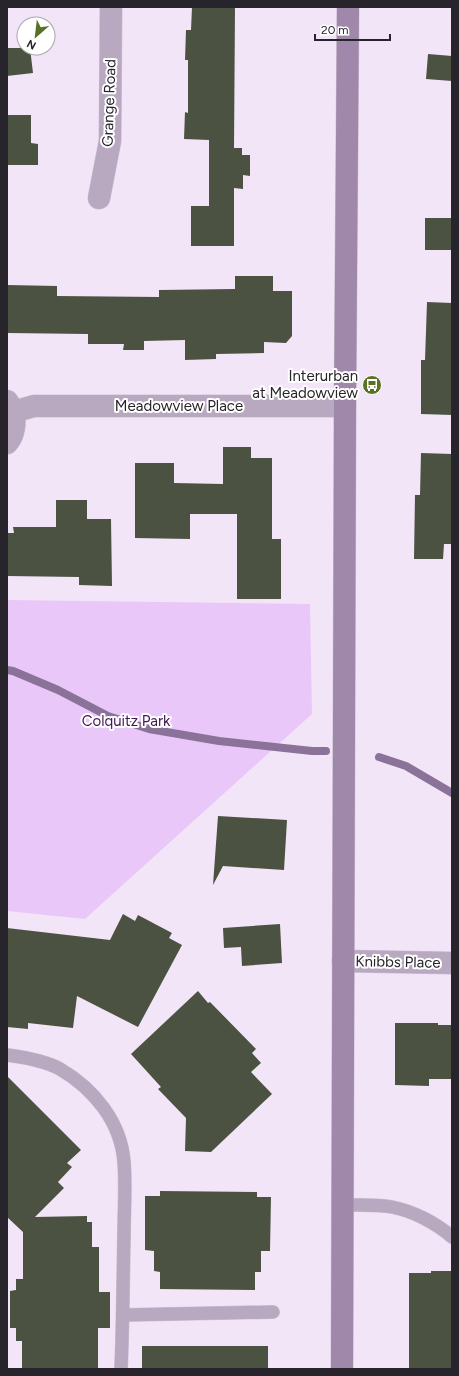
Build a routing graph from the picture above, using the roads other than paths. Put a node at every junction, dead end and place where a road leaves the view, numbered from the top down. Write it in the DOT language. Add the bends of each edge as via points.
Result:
graph roads {
  1 [pos="111,7"];
  2 [pos="348,7"];
  3 [pos="99,198"];
  4 [pos="10,406"];
  5 [pos="345,406"];
  6 [pos="7,443"];
  7 [pos="343,961"];
  8 [pos="452,963"];
  9 [pos="7,1055"];
  10 [pos="342,1205"];
  11 [pos="452,1237"];
  12 [pos="272,1312"];
  13 [pos="123,1315"];
  14 [pos="121,1369"];
  15 [pos="342,1369"];
  1 -- 3 [label="street, Grange Road" via="110,141"];
  2 -- 5 [label="main road"];
  4 -- 5 [label="street, Meadowview Place"];
  4 -- 6 [label="street, Meadowview Place" via="14,426"];
  5 -- 7 [label="main road"];
  7 -- 8 [label="street, Knibbs Place"];
  7 -- 10 [label="main road"];
  9 -- 13 [label="lane" via="58,1068 84,1086 106,1109 117,1132 124,1162"];
  10 -- 11 [label="lane" via="391,1207 421,1217"];
  10 -- 15 [label="main road"];
  12 -- 13 [label="lane"];
  13 -- 14 [label="lane"];
}
